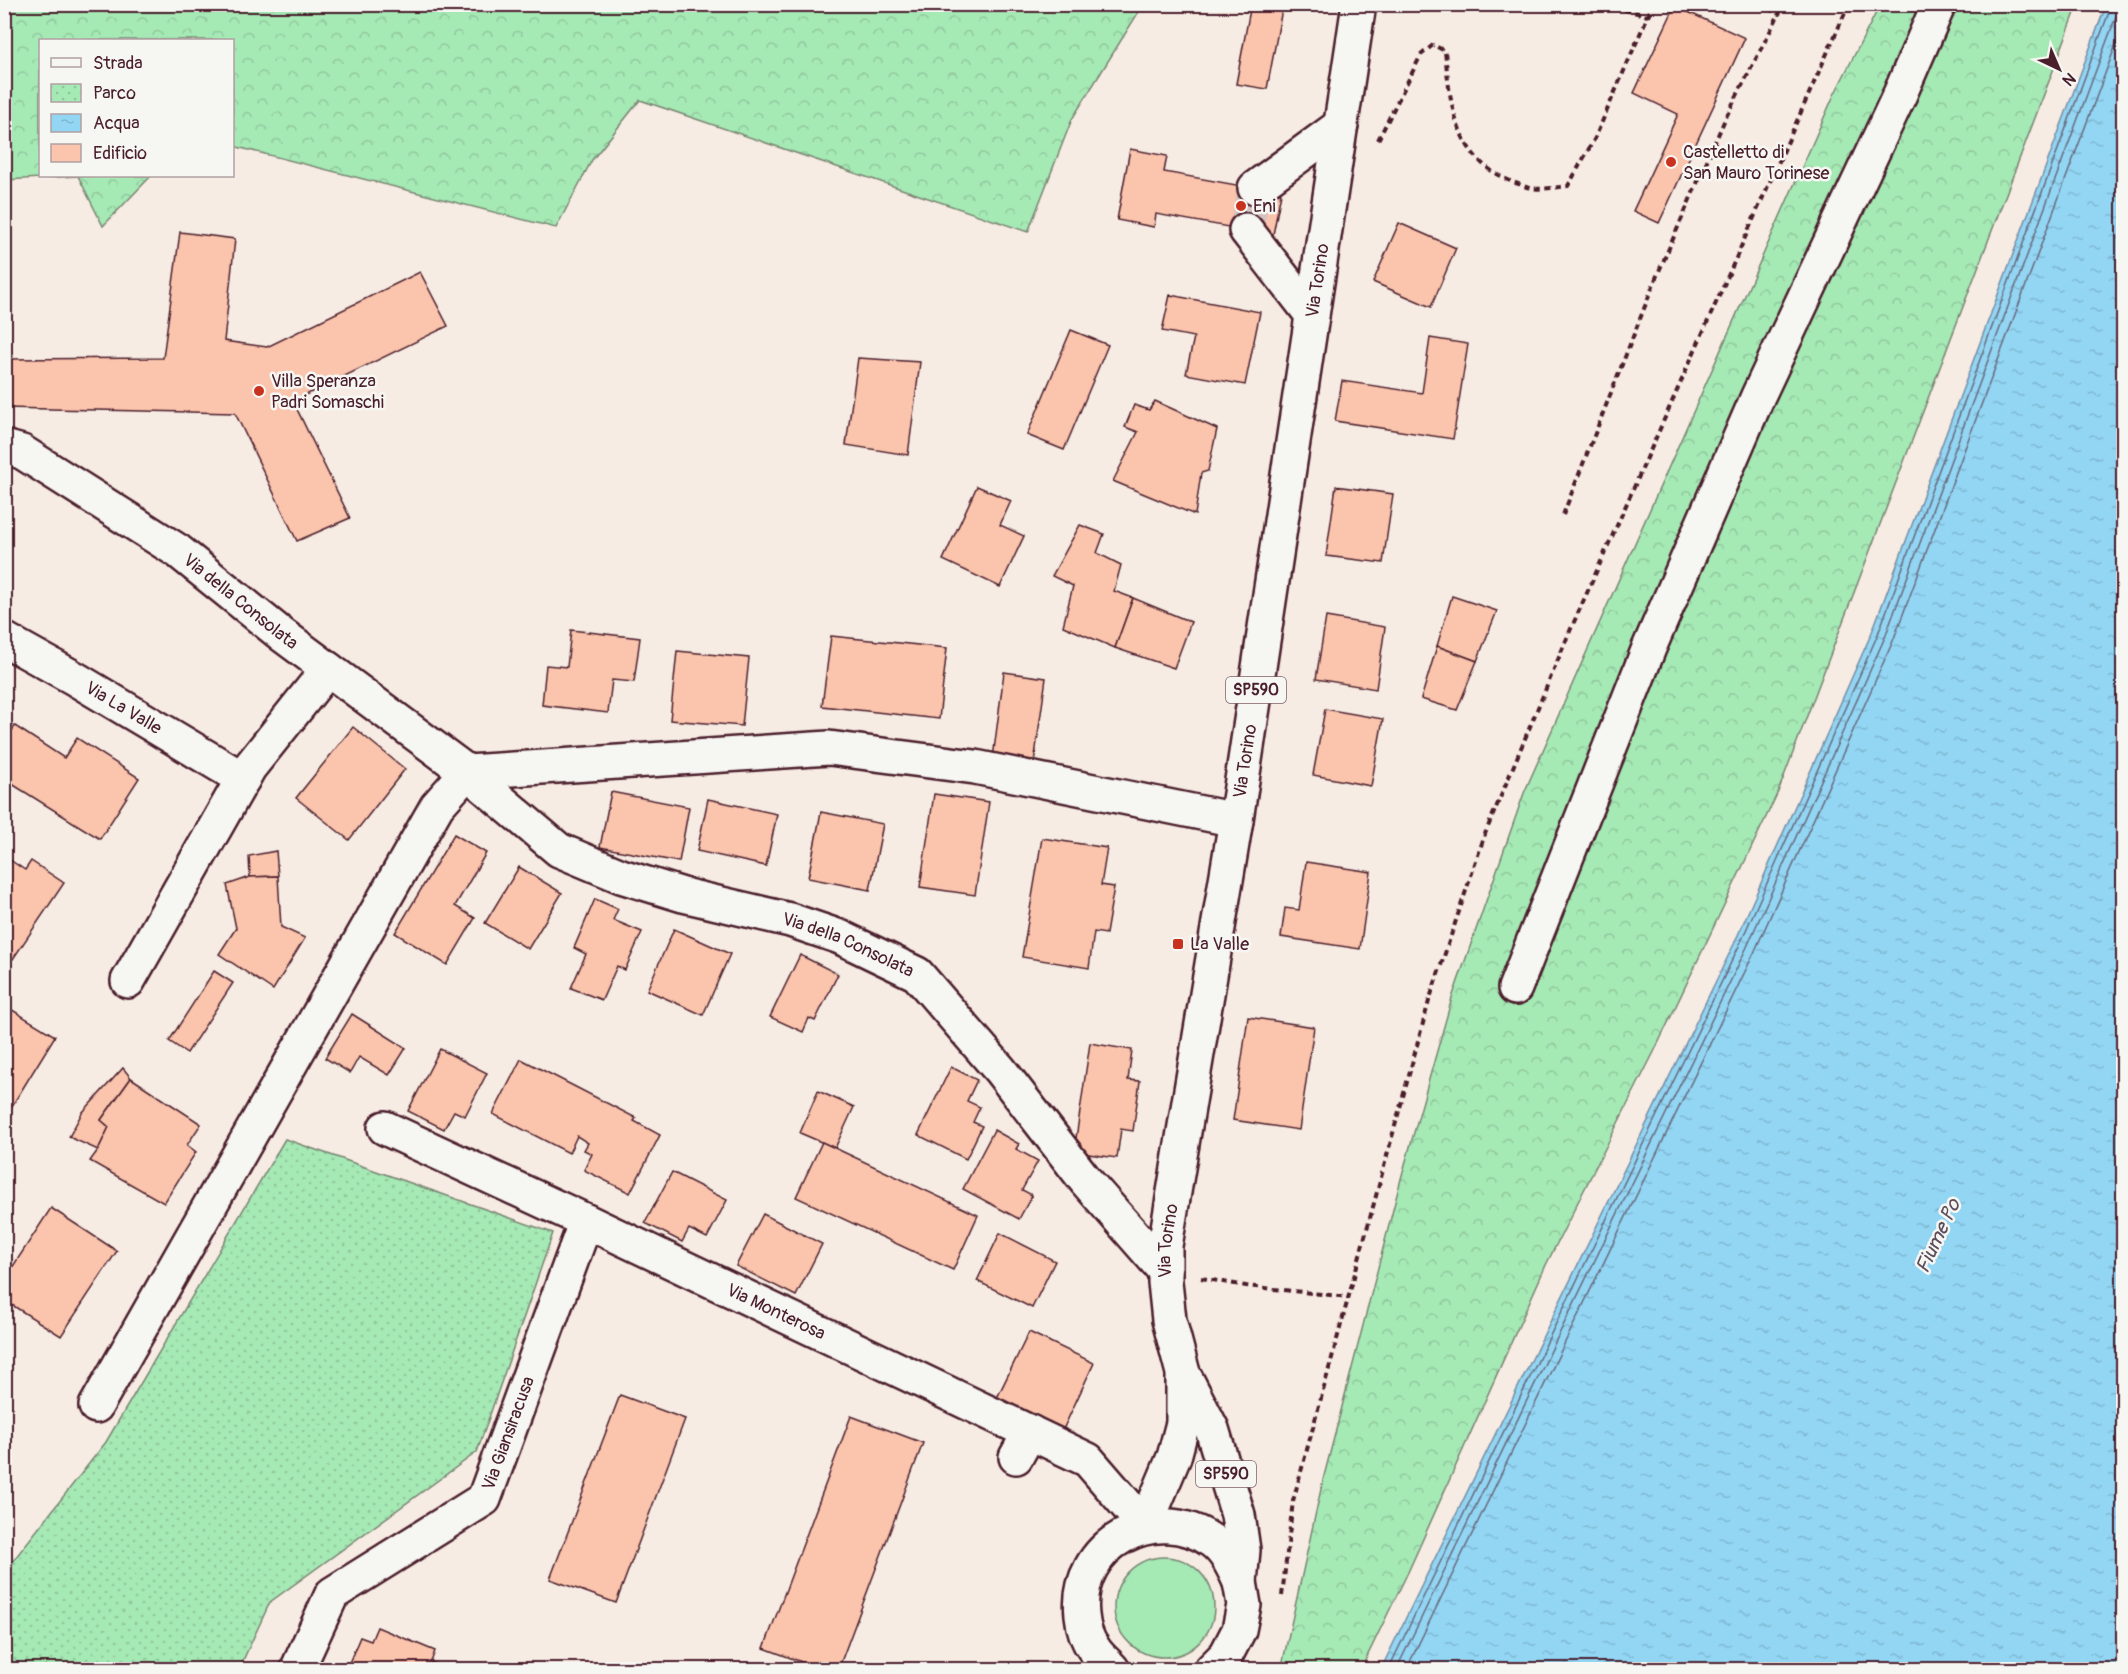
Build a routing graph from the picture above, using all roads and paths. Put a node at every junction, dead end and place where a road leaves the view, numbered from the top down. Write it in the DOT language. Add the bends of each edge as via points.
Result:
graph roads {
  1 [pos="1359,4"];
  2 [pos="1653,4"];
  3 [pos="1758,4"];
  4 [pos="1785,4"];
  5 [pos="1849,4"];
  6 [pos="1939,4"];
  7 [pos="1614,7"];
  8 [pos="1779,14"];
  9 [pos="1648,16"];
  10 [pos="1341,125"];
  11 [pos="1377,141"];
  12 [pos="1255,188"];
  13 [pos="1246,230"];
  14 [pos="1312,315"];
  15 [pos="4,447"];
  16 [pos="1563,515"];
  17 [pos="4,639"];
  18 [pos="328,669"];
  19 [pos="467,772"];
  20 [pos="243,779"];
  21 [pos="1236,820"];
  22 [pos="128,981"];
  23 [pos="1515,988"];
  24 [pos="385,1128"];
  25 [pos="586,1221"];
  26 [pos="1166,1271"];
  27 [pos="1349,1297"];
  28 [pos="1183,1373"];
  29 [pos="96,1406"];
  30 [pos="1146,1526"];
  31 [pos="1240,1582"];
  32 [pos="1281,1604"];
  33 [pos="1100,1662"];
  34 [pos="1221,1665"];
  35 [pos="297,1670"];
  1 -- 10 [label="street, Via Torino / SP590"];
  2 -- 9 [label="path"];
  3 -- 8 [label="path"];
  4 -- 8 [label="path"];
  5 -- 27 [label="path" via="1570,631 1485,834 1429,1001"];
  6 -- 23 [label="street" via="1758,396 1653,637"];
  7 -- 9 [label="path"];
  8 -- 16 [label="path" via="1725,118 1656,278"];
  9 -- 11 [label="path" via="1596,138 1568,186 1532,189 1490,170 1468,148 1455,121 1445,51 1433,45 1420,55"];
  10 -- 12 [label="street"];
  10 -- 14 [label="street, Via Torino / SP590"];
  13 -- 14 [label="street"];
  14 -- 21 [label="street, Via Torino / SP590"];
  15 -- 18 [label="street, Via della Consolata" via="22,452 178,550"];
  17 -- 20 [label="street, Via La Valle"];
  18 -- 19 [label="street, Via della Consolata"];
  18 -- 20 [label="street"];
  19 -- 21 [label="street" via="829,748 975,767"];
  19 -- 26 [label="street, Via della Consolata" via="559,850 621,876 840,937 917,974 1000,1070 1086,1181"];
  19 -- 29 [label="street" via="437,806"];
  20 -- 22 [label="street"];
  21 -- 26 [label="street, Via Torino / SP590" via="1165,1246"];
  24 -- 25 [label="street, Via Monterosa"];
  25 -- 30 [label="street, Via Monterosa" via="1023,1444 1088,1460"];
  25 -- 35 [label="street, Via Giansiracusa" via="484,1499 332,1594"];
  26 -- 27 [label="path" via="1246,1286"];
  26 -- 28 [label="street, Via Torino / SP590" via="1169,1320"];
  27 -- 32 [label="path" via="1293,1501"];
  28 -- 30 [label="street, Via Torino / SP590" via="1183,1423 1174,1457"];
  28 -- 31 [label="street, Via Torino / SP590" via="1212,1429 1238,1515 1243,1550"];
  30 -- 31 [label="street, Via Torino / SP590" via="1172,1525 1193,1530 1213,1542 1230,1561"];
  30 -- 33 [label="street, Via Torino / SP590" via="1121,1536 1097,1557 1085,1580 1083,1626"];
  31 -- 34 [label="street, Via Torino / SP590" via="1244,1605 1239,1630"];
}
